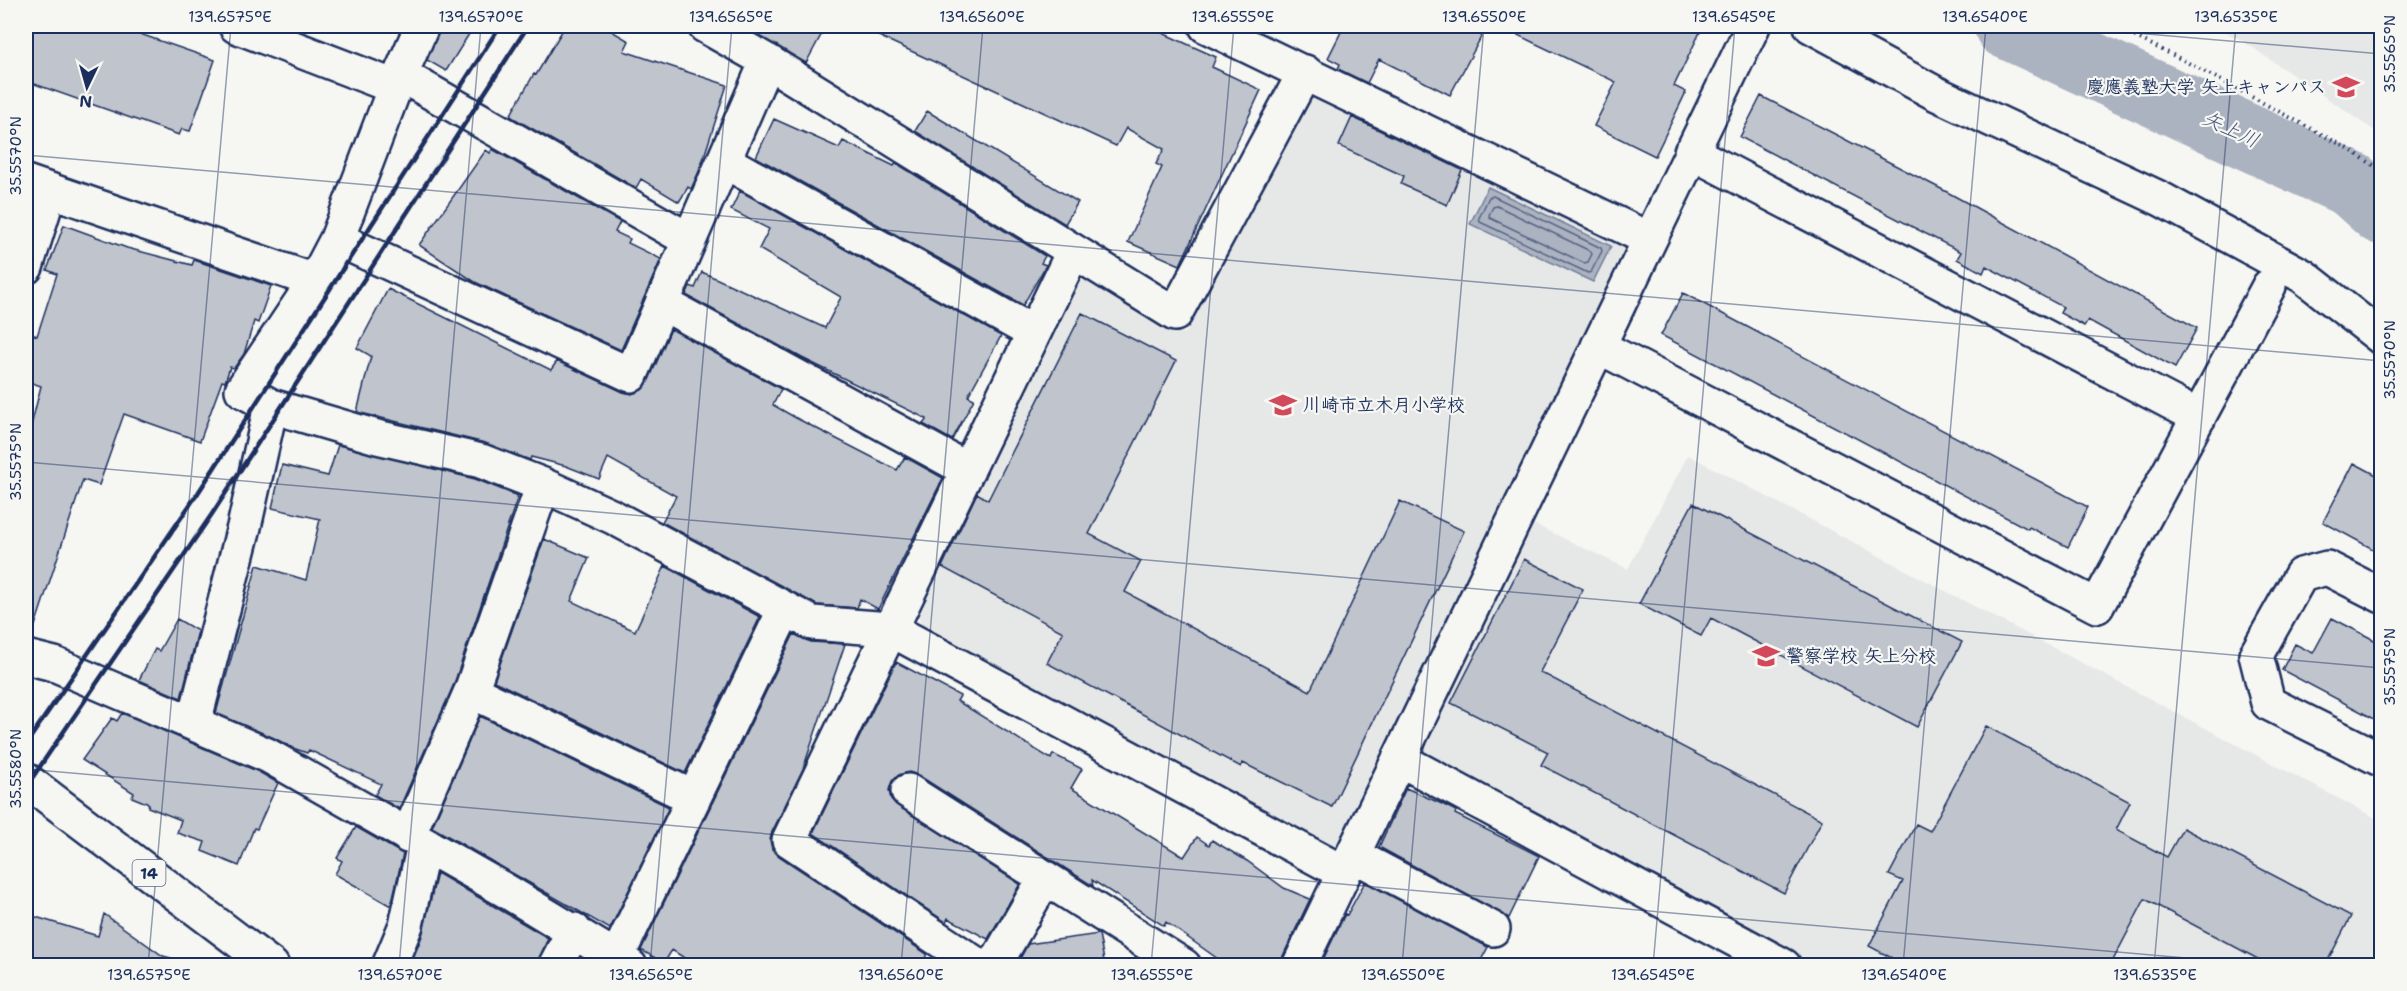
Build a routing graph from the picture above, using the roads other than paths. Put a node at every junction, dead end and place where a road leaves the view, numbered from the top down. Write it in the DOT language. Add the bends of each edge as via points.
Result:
graph roads {
  1 [pos="236,26"];
  2 [pos="422,26"];
  3 [pos="705,26"];
  4 [pos="1206,26"];
  5 [pos="1753,26"];
  6 [pos="1811,26"];
  7 [pos="767,62"];
  8 [pos="1305,72"];
  9 [pos="398,81"];
  10 [pos="1691,152"];
  11 [pos="724,161"];
  12 [pos="38,186"];
  13 [pos="337,239"];
  14 [pos="1649,239"];
  15 [pos="689,240"];
  16 [pos="1073,252"];
  17 [pos="26,267"];
  18 [pos="315,281"];
  19 [pos="2269,286"];
  20 [pos="662,303"];
  21 [pos="1034,333"];
  22 [pos="2382,338"];
  23 [pos="1598,346"];
  24 [pos="271,406"];
  25 [pos="2199,417"];
  26 [pos="968,470"];
  27 [pos="543,485"];
  28 [pos="2382,596"];
  29 [pos="785,609"];
  30 [pos="890,629"];
  31 [pos="26,657"];
  32 [pos="471,691"];
  33 [pos="194,723"];
  34 [pos="1399,759"];
  35 [pos="2382,760"];
  36 [pos="26,780"];
  37 [pos="908,790"];
  38 [pos="694,798"];
  39 [pos="416,840"];
  40 [pos="1348,864"];
  41 [pos="1045,878"];
  42 [pos="1493,929"];
  43 [pos="574,930"];
  44 [pos="624,961"];
  45 [pos="272,966"];
  46 [pos="389,966"];
  47 [pos="555,966"];
  48 [pos="980,966"];
  49 [pos="994,966"];
  50 [pos="1184,966"];
  51 [pos="1299,966"];
  52 [pos="1784,966"];
  1 -- 9 [label="street"];
  2 -- 9 [label="street"];
  3 -- 7 [label="street"];
  4 -- 8 [label="street"];
  5 -- 10 [label="street"];
  6 -- 22 [label="street" via="1935,93 2161,199 2303,276"];
  7 -- 11 [label="street"];
  7 -- 16 [label="street"];
  8 -- 14 [label="street"];
  8 -- 16 [label="street" via="1175,314"];
  9 -- 13 [label="street"];
  9 -- 15 [label="street"];
  10 -- 14 [label="street"];
  10 -- 25 [label="street"];
  11 -- 15 [label="street"];
  11 -- 21 [label="street"];
  12 -- 17 [label="street"];
  12 -- 18 [label="street"];
  13 -- 18 [label="street"];
  13 -- 20 [label="street" via="631,375"];
  14 -- 23 [label="street"];
  15 -- 20 [label="street"];
  16 -- 21 [label="street"];
  18 -- 24 [label="street" via="242,390"];
  19 -- 25 [label="street"];
  20 -- 26 [label="street"];
  21 -- 26 [label="street"];
  23 -- 25 [label="street" via="2097,606"];
  23 -- 34 [label="street"];
  24 -- 27 [label="street" via="377,437 481,461"];
  24 -- 33 [label="street"];
  26 -- 30 [label="street"];
  27 -- 29 [label="street"];
  27 -- 32 [label="street"];
  28 -- 35 [label="street" via="2327,568 2301,575 2256,655 2268,703"];
  29 -- 30 [label="street" via="812,623"];
  29 -- 38 [label="street"];
  30 -- 40 [label="street"];
  30 -- 48 [label="street" via="789,840"];
  31 -- 33 [label="street" via="54,664"];
  32 -- 38 [label="street"];
  32 -- 39 [label="street"];
  33 -- 39 [label="street" via="267,755"];
  34 -- 40 [label="street"];
  34 -- 52 [label="street"];
  36 -- 45 [label="street, 14"];
  37 -- 41 [label="street"];
  38 -- 44 [label="street"];
  39 -- 43 [label="street"];
  39 -- 46 [label="street" via="406,925"];
  40 -- 42 [label="street"];
  40 -- 51 [label="street"];
  41 -- 49 [label="street"];
  41 -- 50 [label="street"];
  43 -- 44 [label="street"];
  43 -- 47 [label="street"];
}
